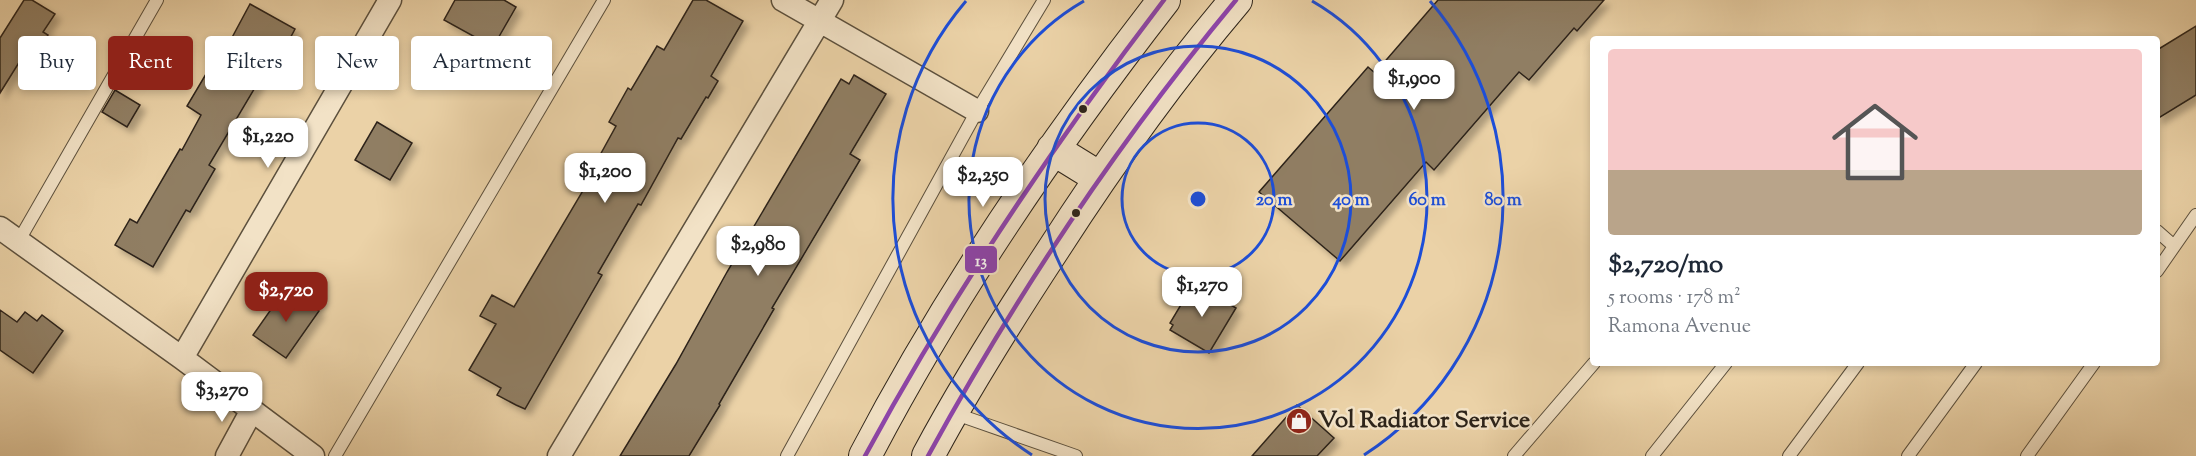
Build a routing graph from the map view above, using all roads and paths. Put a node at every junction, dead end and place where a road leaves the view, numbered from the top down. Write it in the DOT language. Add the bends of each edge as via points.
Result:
graph roads {
  1 [pos="157,0"];
  2 [pos="390,0"];
  3 [pos="604,0"];
  4 [pos="783,0"];
  5 [pos="831,0"];
  6 [pos="1044,0"];
  7 [pos="1164,0"];
  8 [pos="1236,0"];
  9 [pos="819,21"];
  10 [pos="977,111"];
  11 [pos="1053,148"];
  12 [pos="1100,178"];
  13 [pos="2196,215"];
  14 [pos="0,228"];
  15 [pos="2160,234"];
  16 [pos="18,242"];
  17 [pos="2174,246"];
  18 [pos="2160,267"];
  19 [pos="182,358"];
  20 [pos="1591,366"];
  21 [pos="1724,366"];
  22 [pos="1856,366"];
  23 [pos="1974,366"];
  24 [pos="2092,366"];
  25 [pos="252,410"];
  26 [pos="952,413"];
  27 [pos="1043,451"];
  28 [pos="227,456"];
  29 [pos="313,456"];
  30 [pos="335,456"];
  31 [pos="559,456"];
  32 [pos="787,456"];
  33 [pos="865,456"];
  34 [pos="928,456"];
  35 [pos="1076,456"];
  36 [pos="1514,456"];
  37 [pos="1652,456"];
  38 [pos="1789,456"];
  39 [pos="1908,456"];
  40 [pos="2027,456"];
  1 -- 16 [label="lane"];
  2 -- 19 [label="street"];
  3 -- 30 [label="lane"];
  4 -- 9 [label="street"];
  5 -- 9 [label="street"];
  6 -- 10 [label="lane"];
  7 -- 11 [label="main road"];
  8 -- 12 [label="main road"];
  9 -- 10 [label="street"];
  9 -- 31 [label="street"];
  10 -- 32 [label="lane"];
  11 -- 12 [label="main road"];
  11 -- 33 [label="main road" via="897,394"];
  12 -- 26 [label="main road" via="1006,320"];
  13 -- 17 [label="lane"];
  14 -- 16 [label="street"];
  15 -- 17 [label="lane"];
  16 -- 19 [label="street"];
  17 -- 18 [label="lane"];
  19 -- 25 [label="street"];
  20 -- 36 [label="lane"];
  21 -- 37 [label="lane"];
  22 -- 38 [label="lane"];
  23 -- 39 [label="lane"];
  24 -- 40 [label="lane"];
  25 -- 28 [label="street"];
  25 -- 29 [label="street"];
  26 -- 27 [label="lane"];
  26 -- 34 [label="main road"];
  27 -- 35 [label="lane"];
}
